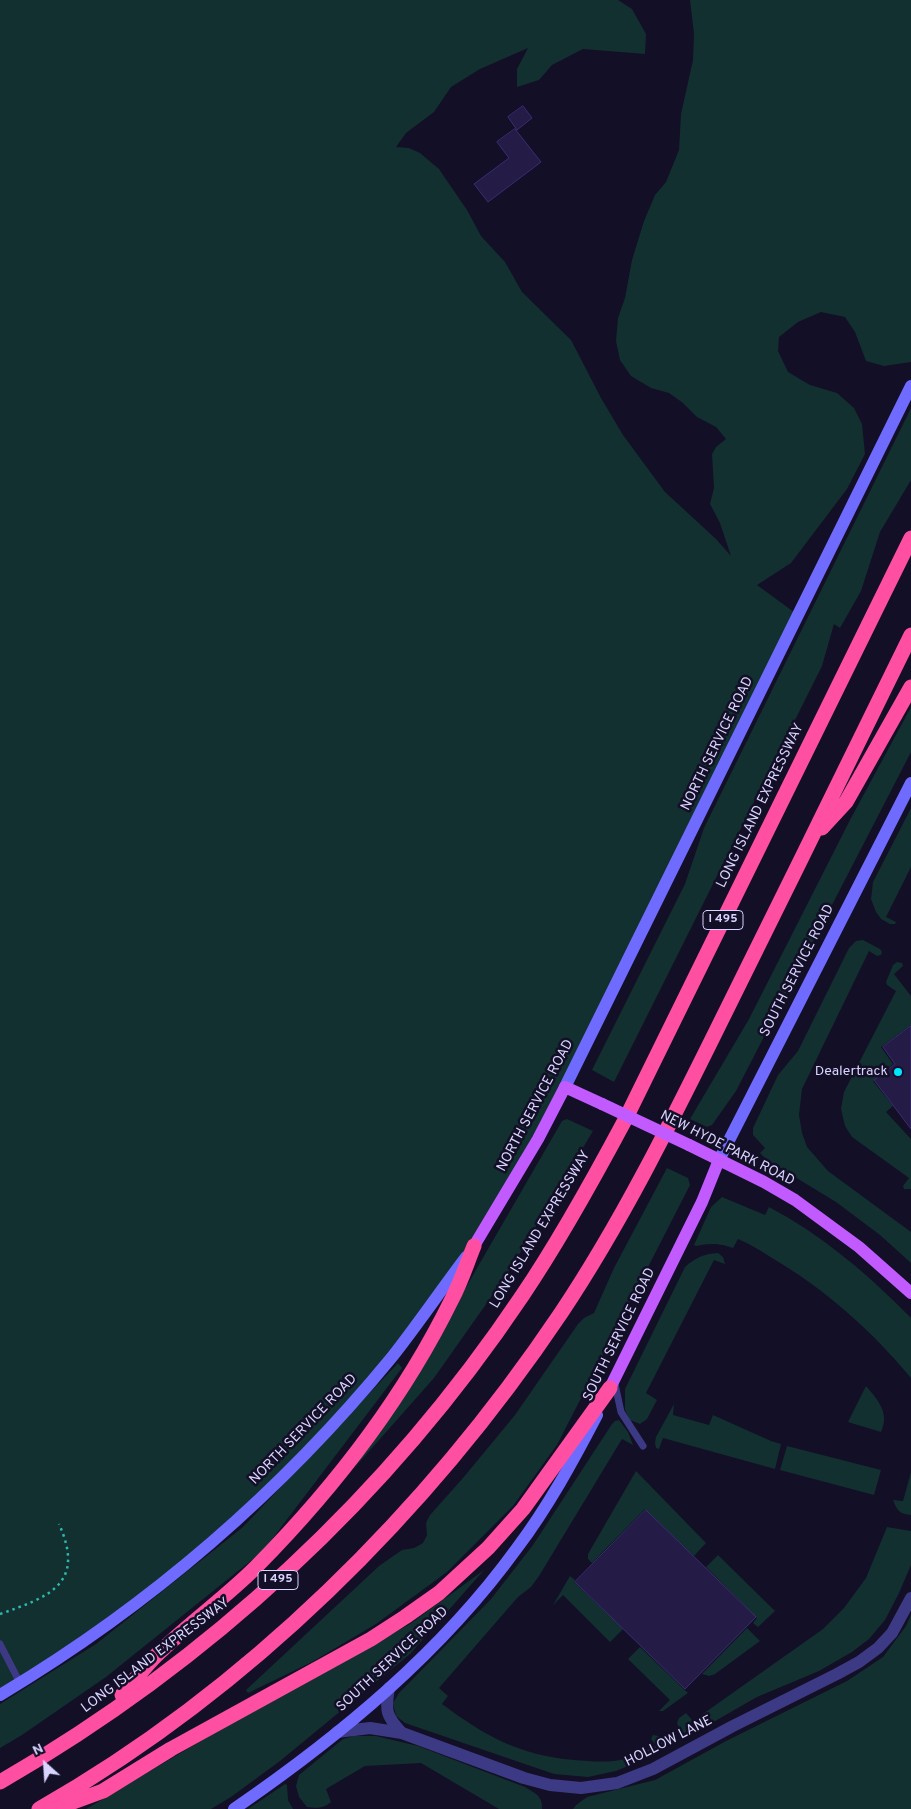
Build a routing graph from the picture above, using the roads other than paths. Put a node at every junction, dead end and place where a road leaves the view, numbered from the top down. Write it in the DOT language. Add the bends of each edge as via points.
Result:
graph roads {
  1 [pos="911,386"];
  2 [pos="911,538"];
  3 [pos="911,635"];
  4 [pos="911,687"];
  5 [pos="911,783"];
  6 [pos="810,840"];
  7 [pos="565,1087"];
  8 [pos="719,1160"];
  9 [pos="474,1246"];
  10 [pos="911,1293"];
  11 [pos="612,1384"];
  12 [pos="643,1446"];
  13 [pos="911,1598"];
  14 [pos="0,1644"];
  15 [pos="20,1683"];
  16 [pos="389,1688"];
  17 [pos="0,1695"];
  18 [pos="105,1716"];
  19 [pos="338,1732"];
  20 [pos="402,1733"];
  21 [pos="0,1782"];
  22 [pos="39,1809"];
  23 [pos="54,1809"];
  24 [pos="234,1809"];
  1 -- 7 [label="main road, NORTH SERVICE ROAD"];
  2 -- 18 [label="highway, LONG ISLAND EXPRESSWAY / I 495" via="625,1120 576,1210 523,1296 430,1421 363,1497 291,1568 212,1637"];
  3 -- 6 [label="highway"];
  4 -- 6 [label="highway" via="846,802"];
  5 -- 8 [label="main road, SOUTH SERVICE ROAD"];
  6 -- 22 [label="highway" via="640,1184 562,1312 471,1436 405,1513 297,1620 181,1715"];
  7 -- 8 [label="main road, NEW HYDE PARK ROAD, bridge"];
  7 -- 9 [label="main road, NORTH SERVICE ROAD"];
  8 -- 10 [label="main road, NEW HYDE PARK ROAD" via="795,1200 859,1247"];
  8 -- 11 [label="main road, SOUTH SERVICE ROAD" via="702,1202"];
  9 -- 15 [label="main road, NORTH SERVICE ROAD" via="362,1392 252,1506 139,1601"];
  9 -- 18 [label="highway" via="434,1333 360,1448 254,1569 161,1650"];
  11 -- 12 [label="lane" via="621,1412"];
  11 -- 16 [label="main road, SOUTH SERVICE ROAD" via="566,1474 517,1549 434,1646"];
  11 -- 23 [label="highway" via="523,1508 488,1548 439,1593 371,1639 171,1749 103,1791"];
  13 -- 20 [label="street, HOLLOW LANE" via="892,1633 859,1662 661,1765 617,1783 571,1788 537,1782"];
  14 -- 15 [label="lane"];
  15 -- 17 [label="main road, NORTH SERVICE ROAD"];
  16 -- 19 [label="main road, SOUTH SERVICE ROAD"];
  16 -- 20 [label="street" via="387,1713"];
  18 -- 21 [label="highway, LONG ISLAND EXPRESSWAY / I 495"];
  19 -- 20 [label="street, HOLLOW LANE" via="370,1728"];
  19 -- 24 [label="main road, SOUTH SERVICE ROAD"];
}
